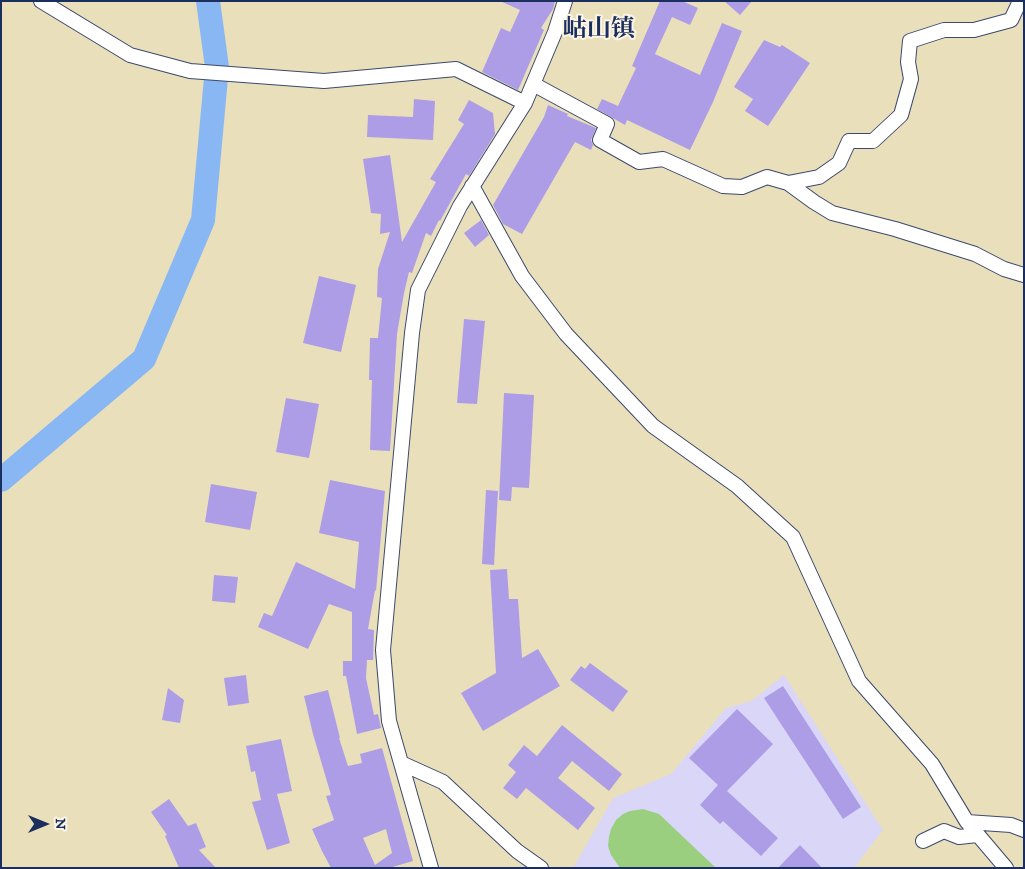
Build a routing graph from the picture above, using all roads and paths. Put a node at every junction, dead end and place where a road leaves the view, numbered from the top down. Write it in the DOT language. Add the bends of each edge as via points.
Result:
graph roads {
  1 [pos="41,1"];
  2 [pos="565,1"];
  3 [pos="1020,1"];
  4 [pos="533,84"];
  5 [pos="525,103"];
  6 [pos="788,183"];
  7 [pos="472,186"];
  8 [pos="1024,275"];
  9 [pos="401,762"];
  10 [pos="967,822"];
  11 [pos="1024,830"];
  12 [pos="977,835"];
  13 [pos="923,841"];
  14 [pos="431,868"];
  15 [pos="541,868"];
  16 [pos="1006,868"];
  1 -- 5 [label="street" via="130,55 190,71 324,81 456,69"];
  2 -- 4 [label="street"];
  3 -- 6 [label="street" via="1011,20 974,30 944,30 910,41 908,62 911,79 901,115 873,140 850,140 839,163 819,177"];
  4 -- 5 [label="street"];
  4 -- 6 [label="street" via="607,124 600,140 639,162 664,159 723,186 742,187 767,177"];
  5 -- 7 [label="street"];
  6 -- 8 [label="street" via="832,213 975,254"];
  7 -- 9 [label="street" via="418,290 412,333 383,650 389,721"];
  7 -- 10 [label="street" via="522,276 566,334 653,426 737,486 793,537 859,681 932,764"];
  9 -- 14 [label="street"];
  9 -- 15 [label="street" via="443,782"];
  10 -- 11 [label="street" via="1012,825"];
  10 -- 12 [label="street"];
  12 -- 13 [label="street" via="960,837 944,831"];
  12 -- 16 [label="street"];
}
